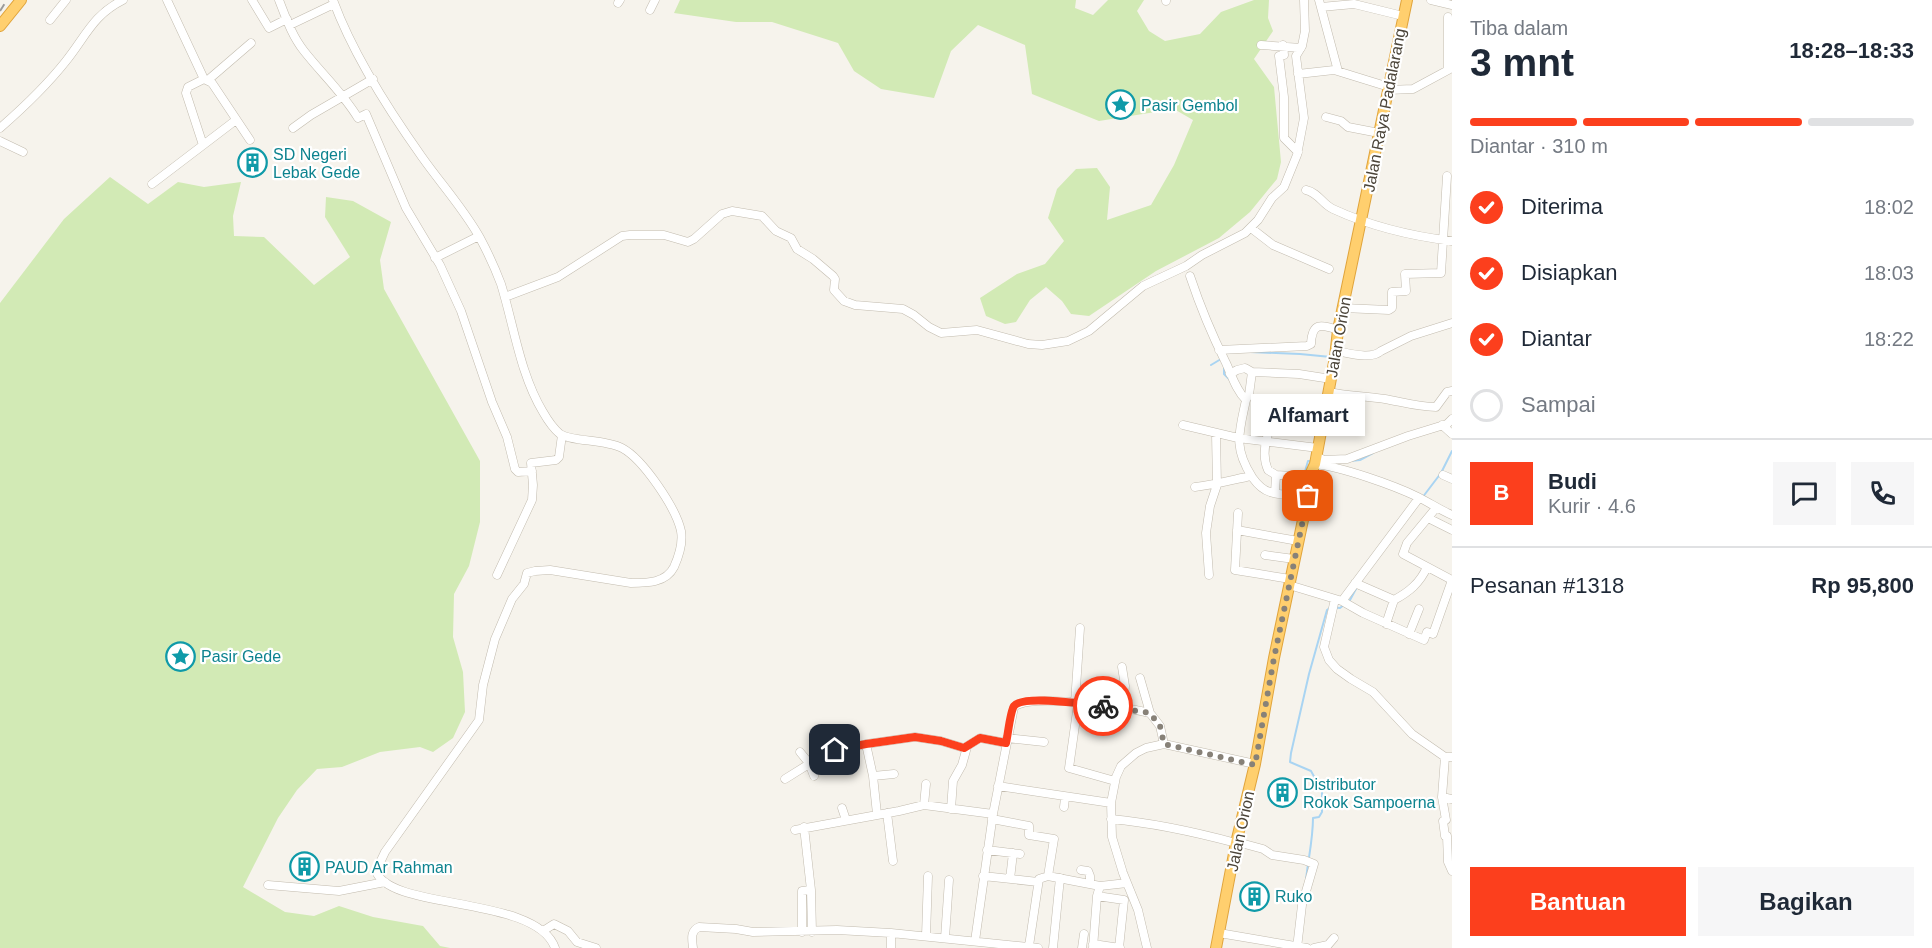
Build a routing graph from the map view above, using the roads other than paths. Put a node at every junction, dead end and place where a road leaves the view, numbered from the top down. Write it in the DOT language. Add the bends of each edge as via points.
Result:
graph roads {
  1 [pos="21,0"];
  2 [pos="66,0"];
  3 [pos="123,0"];
  4 [pos="167,0"];
  5 [pos="252,0"];
  6 [pos="279,0"];
  7 [pos="655,0"];
  8 [pos="1304,0"];
  9 [pos="1407,0"];
  10 [pos="1432,0"];
  11 [pos="334,2"];
  12 [pos="1354,2"];
  13 [pos="1320,3"];
  14 [pos="1452,5"];
  15 [pos="650,10"];
  16 [pos="1403,16"];
  17 [pos="1448,17"];
  18 [pos="50,20"];
  19 [pos="288,22"];
  20 [pos="0,26"];
  21 [pos="1450,31"];
  22 [pos="251,43"];
  23 [pos="1261,45"];
  24 [pos="1283,45"];
  25 [pos="1301,48"];
  26 [pos="1450,68"];
  27 [pos="1338,71"];
  28 [pos="1298,74"];
  29 [pos="206,79"];
  30 [pos="372,79"];
  31 [pos="1389,88"];
  32 [pos="344,97"];
  33 [pos="1326,117"];
  34 [pos="236,120"];
  35 [pos="0,128"];
  36 [pos="293,128"];
  37 [pos="1379,133"];
  38 [pos="250,140"];
  39 [pos="0,141"];
  40 [pos="202,145"];
  41 [pos="23,152"];
  42 [pos="1298,152"];
  43 [pos="1447,176"];
  44 [pos="152,184"];
  45 [pos="1306,190"];
  46 [pos="1362,220"];
  47 [pos="1251,228"];
  48 [pos="479,236"];
  49 [pos="1448,240"];
  50 [pos="435,258"];
  51 [pos="1329,269"];
  52 [pos="1190,276"];
  53 [pos="505,297"];
  54 [pos="1343,308"];
  55 [pos="1452,323"];
  56 [pos="1338,330"];
  57 [pos="1219,351"];
  58 [pos="1335,353"];
  59 [pos="1252,372"];
  60 [pos="1230,374"];
  61 [pos="1331,379"];
  62 [pos="1452,391"];
  63 [pos="1328,392"];
  64 [pos="1246,400"];
  65 [pos="1452,419"];
  66 [pos="1323,420"];
  67 [pos="1183,425"];
  68 [pos="1442,425"];
  69 [pos="1216,434"];
  70 [pos="1452,434"];
  71 [pos="562,435"];
  72 [pos="1238,438"];
  73 [pos="1267,442"];
  74 [pos="1316,458"];
  75 [pos="532,471"];
  76 [pos="1276,475"];
  77 [pos="1443,475"];
  78 [pos="1251,476"];
  79 [pos="1309,477"];
  80 [pos="1452,479"];
  81 [pos="1217,485"];
  82 [pos="1195,487"];
  83 [pos="1275,493"];
  84 [pos="1308,496"];
  85 [pos="1421,499"];
  86 [pos="1436,508"];
  87 [pos="1238,513"];
  88 [pos="1452,515"];
  89 [pos="1428,518"];
  90 [pos="1238,530"];
  91 [pos="1452,530"];
  92 [pos="1298,541"];
  93 [pos="1265,555"];
  94 [pos="1294,559"];
  95 [pos="1427,567"];
  96 [pos="497,575"];
  97 [pos="1209,575"];
  98 [pos="1452,580"];
  99 [pos="1290,582"];
  100 [pos="1357,585"];
  101 [pos="1394,600"];
  102 [pos="1339,604"];
  103 [pos="1419,609"];
  104 [pos="1386,624"];
  105 [pos="1080,628"];
  106 [pos="1408,634"];
  107 [pos="1122,667"];
  108 [pos="1140,678"];
  109 [pos="1077,703"];
  110 [pos="1119,708"];
  111 [pos="1150,713"];
  112 [pos="1112,730"];
  113 [pos="1007,740"];
  114 [pos="1044,742"];
  115 [pos="866,744"];
  116 [pos="1164,744"];
  117 [pos="967,747"];
  118 [pos="800,752"];
  119 [pos="1448,757"];
  120 [pos="809,763"];
  121 [pos="1255,765"];
  122 [pos="894,774"];
  123 [pos="814,776"];
  124 [pos="873,776"];
  125 [pos="785,779"];
  126 [pos="1115,781"];
  127 [pos="927,784"];
  128 [pos="998,786"];
  129 [pos="1442,797"];
  130 [pos="1065,798"];
  131 [pos="1452,799"];
  132 [pos="1111,804"];
  133 [pos="924,805"];
  134 [pos="1064,807"];
  135 [pos="842,808"];
  136 [pos="951,809"];
  137 [pos="887,813"];
  138 [pos="878,814"];
  139 [pos="992,816"];
  140 [pos="1111,819"];
  141 [pos="846,820"];
  142 [pos="804,827"];
  143 [pos="795,830"];
  144 [pos="1237,842"];
  145 [pos="987,850"];
  146 [pos="893,861"];
  147 [pos="1081,870"];
  148 [pos="1452,871"];
  149 [pos="928,876"];
  150 [pos="983,876"];
  151 [pos="1048,876"];
  152 [pos="1060,878"];
  153 [pos="1010,879"];
  154 [pos="949,880"];
  155 [pos="385,882"];
  156 [pos="1038,882"];
  157 [pos="1090,883"];
  158 [pos="1127,883"];
  159 [pos="268,885"];
  160 [pos="1100,886"];
  161 [pos="811,890"];
  162 [pos="1097,896"];
  163 [pos="543,931"];
  164 [pos="802,932"];
  165 [pos="812,932"];
  166 [pos="891,933"];
  167 [pos="1219,933"];
  168 [pos="1084,934"];
  169 [pos="926,936"];
  170 [pos="945,938"];
  171 [pos="1334,938"];
  172 [pos="975,941"];
  173 [pos="962,944"];
  174 [pos="1253,944"];
  175 [pos="988,945"];
  176 [pos="1029,946"];
  177 [pos="1093,946"];
  178 [pos="1014,947"];
  179 [pos="1296,947"];
  180 [pos="555,948"];
  181 [pos="596,948"];
  182 [pos="693,948"];
  183 [pos="891,948"];
  184 [pos="1038,948"];
  185 [pos="1053,948"];
  186 [pos="1082,948"];
  187 [pos="1119,948"];
  188 [pos="1147,948"];
  189 [pos="1216,948"];
  190 [pos="1307,948"];
  191 [pos="1314,948"];
  1 -- 20 [label="highway"];
  2 -- 18 [label="street"];
  3 -- 35 [label="street" via="98,16 66,61"];
  4 -- 29 [label="street"];
  5 -- 19 [label="street" via="269,28"];
  6 -- 19 [label="street"];
  7 -- 15 [label="street"];
  8 -- 25 [label="street"];
  9 -- 16 [label="highway, Jalan Raya Padalarang"];
  10 -- 14 [label="street"];
  11 -- 19 [label="street"];
  11 -- 30 [label="street"];
  12 -- 13 [label="street"];
  12 -- 16 [label="street"];
  13 -- 27 [label="street"];
  16 -- 31 [label="highway, Jalan Raya Padalarang"];
  17 -- 21 [label="street"];
  19 -- 32 [label="street" via="303,50"];
  21 -- 26 [label="street"];
  22 -- 29 [label="street"];
  23 -- 24 [label="street"];
  24 -- 25 [label="street"];
  24 -- 42 [label="street" via="1284,55 1280,56 1284,138"];
  25 -- 28 [label="street" via="1296,56"];
  26 -- 31 [label="street" via="1416,88"];
  27 -- 28 [label="street"];
  27 -- 31 [label="street"];
  28 -- 42 [label="street" via="1304,118"];
  29 -- 34 [label="street"];
  29 -- 40 [label="street" via="188,87 186,93"];
  30 -- 32 [label="street"];
  30 -- 48 [label="street" via="405,133"];
  31 -- 37 [label="highway, Jalan Raya Padalarang"];
  32 -- 36 [label="street"];
  32 -- 50 [label="street" via="358,118 366,114 406,208"];
  33 -- 37 [label="street" via="1348,127"];
  34 -- 38 [label="street"];
  34 -- 40 [label="street"];
  37 -- 46 [label="highway, Jalan Raya Padalarang"];
  39 -- 41 [label="street"];
  40 -- 44 [label="street"];
  42 -- 47 [label="street" via="1284,187"];
  43 -- 49 [label="street"];
  45 -- 46 [label="street" via="1331,208"];
  46 -- 49 [label="street" via="1402,233"];
  46 -- 54 [label="highway, Jalan Orion"];
  47 -- 51 [label="street" via="1273,245"];
  47 -- 53 [label="street" via="1143,286 1083,334 1042,345 977,330 941,333 903,309 847,303 834,290 833,276 797,249 791,238 776,231 762,216 739,211 722,214 688,242 664,235 622,236 558,277"];
  48 -- 50 [label="street"];
  48 -- 53 [label="street"];
  49 -- 54 [label="street" via="1441,273 1405,274 1406,291 1392,293 1391,309"];
  50 -- 75 [label="street" via="461,311 515,469"];
  52 -- 57 [label="street"];
  53 -- 71 [label="street" via="537,401"];
  54 -- 56 [label="highway, Jalan Orion"];
  55 -- 58 [label="street" via="1411,336 1372,356"];
  56 -- 57 [label="street" via="1322,326 1314,329 1307,346"];
  56 -- 58 [label="highway, Jalan Orion"];
  57 -- 60 [label="street"];
  58 -- 61 [label="highway, Jalan Orion"];
  59 -- 60 [label="street" via="1241,368"];
  59 -- 61 [label="street"];
  59 -- 64 [label="street"];
  60 -- 64 [label="street"];
  61 -- 63 [label="highway, Jalan Orion"];
  62 -- 63 [label="street" via="1436,407"];
  63 -- 66 [label="highway, Jalan Orion"];
  64 -- 72 [label="street"];
  65 -- 68 [label="street"];
  66 -- 73 [label="street" via="1278,413"];
  66 -- 74 [label="highway, Jalan Orion"];
  67 -- 69 [label="street"];
  68 -- 70 [label="street"];
  68 -- 74 [label="street" via="1347,459"];
  69 -- 72 [label="street"];
  69 -- 81 [label="street"];
  71 -- 75 [label="street" via="559,457 533,462"];
  71 -- 155 [label="street" via="616,445 640,461 678,523 681,540 675,566 659,581 643,583 550,570 527,573 495,639 479,720 378,864 375,871"];
  72 -- 73 [label="street"];
  72 -- 78 [label="street"];
  73 -- 74 [label="street"];
  73 -- 76 [label="street" via="1266,465"];
  74 -- 79 [label="highway, Jalan Orion"];
  74 -- 85 [label="street"];
  75 -- 96 [label="street" via="531,500"];
  76 -- 79 [label="street"];
  76 -- 83 [label="street"];
  77 -- 80 [label="street"];
  78 -- 81 [label="street"];
  78 -- 83 [label="street" via="1263,489"];
  79 -- 84 [label="highway, Jalan Orion"];
  81 -- 82 [label="street"];
  81 -- 97 [label="street" via="1207,518"];
  83 -- 84 [label="street"];
  84 -- 92 [label="highway, Jalan Orion"];
  85 -- 86 [label="street"];
  85 -- 100 [label="street"];
  86 -- 88 [label="street"];
  86 -- 89 [label="street"];
  87 -- 90 [label="street"];
  89 -- 91 [label="street"];
  89 -- 95 [label="street" via="1403,554"];
  90 -- 92 [label="street"];
  90 -- 99 [label="street" via="1235,570"];
  92 -- 94 [label="highway, Jalan Orion"];
  93 -- 94 [label="street"];
  94 -- 99 [label="highway, Jalan Orion"];
  95 -- 98 [label="street"];
  95 -- 101 [label="street" via="1416,585"];
  98 -- 106 [label="street" via="1432,634 1427,632 1424,640"];
  99 -- 102 [label="street"];
  99 -- 121 [label="highway, Jalan Orion"];
  100 -- 101 [label="street"];
  100 -- 102 [label="street"];
  101 -- 104 [label="street"];
  102 -- 104 [label="street"];
  102 -- 119 [label="street" via="1324,647 1329,660 1373,692 1408,730"];
  103 -- 106 [label="street"];
  104 -- 106 [label="street"];
  105 -- 109 [label="street"];
  107 -- 110 [label="street" via="1125,686"];
  108 -- 111 [label="street"];
  109 -- 110 [label="street"];
  109 -- 113 [label="street" via="1039,700 1018,704 1013,708"];
  109 -- 126 [label="street" via="1069,768"];
  110 -- 111 [label="street"];
  110 -- 112 [label="street"];
  111 -- 116 [label="street" via="1160,726"];
  113 -- 114 [label="street"];
  113 -- 117 [label="street" via="980,738"];
  113 -- 128 [label="street"];
  115 -- 117 [label="street" via="915,737"];
  115 -- 120 [label="street" via="835,750"];
  115 -- 124 [label="street"];
  116 -- 121 [label="street"];
  116 -- 126 [label="street" via="1132,756 1121,766"];
  117 -- 136 [label="street" via="953,781"];
  118 -- 120 [label="street"];
  119 -- 129 [label="street"];
  120 -- 123 [label="street"];
  120 -- 125 [label="street"];
  121 -- 144 [label="highway, Jalan Orion"];
  122 -- 124 [label="street"];
  124 -- 138 [label="street"];
  126 -- 132 [label="street"];
  127 -- 133 [label="street"];
  128 -- 130 [label="street"];
  128 -- 139 [label="street"];
  129 -- 131 [label="street"];
  129 -- 148 [label="street"];
  130 -- 132 [label="street"];
  130 -- 134 [label="street"];
  132 -- 140 [label="street"];
  133 -- 136 [label="street"];
  133 -- 137 [label="street"];
  135 -- 141 [label="street"];
  136 -- 139 [label="street"];
  137 -- 138 [label="street"];
  137 -- 146 [label="street"];
  138 -- 141 [label="street"];
  139 -- 145 [label="street"];
  139 -- 151 [label="street" via="1029,826 1029,835 1054,839"];
  140 -- 144 [label="street" via="1188,830"];
  140 -- 158 [label="street" via="1112,837"];
  141 -- 142 [label="street"];
  142 -- 143 [label="street"];
  142 -- 161 [label="street"];
  144 -- 167 [label="highway, Jalan Orion"];
  144 -- 179 [label="street" via="1314,864 1302,905"];
  145 -- 150 [label="street"];
  145 -- 153 [label="street" via="1017,853"];
  147 -- 157 [label="street" via="1088,871"];
  149 -- 169 [label="street"];
  150 -- 153 [label="street"];
  150 -- 172 [label="street"];
  151 -- 152 [label="street"];
  151 -- 156 [label="street"];
  152 -- 157 [label="street"];
  152 -- 185 [label="street"];
  153 -- 156 [label="street"];
  154 -- 170 [label="street"];
  155 -- 159 [label="street" via="339,891"];
  155 -- 163 [label="street" via="416,895 516,917"];
  156 -- 176 [label="street"];
  157 -- 160 [label="street"];
  158 -- 160 [label="street"];
  158 -- 188 [label="street"];
  160 -- 162 [label="street"];
  161 -- 164 [label="street" via="802,891"];
  161 -- 165 [label="street"];
  162 -- 177 [label="street"];
  162 -- 187 [label="street" via="1124,900"];
  163 -- 180 [label="street"];
  163 -- 181 [label="street" via="554,924 568,931 577,942"];
  164 -- 165 [label="street"];
  164 -- 182 [label="street" via="699,927 693,933"];
  165 -- 166 [label="street"];
  166 -- 169 [label="street"];
  166 -- 183 [label="street"];
  167 -- 174 [label="street"];
  167 -- 189 [label="highway, Jalan Orion"];
  168 -- 186 [label="street"];
  169 -- 170 [label="street"];
  170 -- 173 [label="street"];
  171 -- 191 [label="street" via="1328,945"];
  172 -- 173 [label="street"];
  172 -- 175 [label="street"];
  174 -- 179 [label="street"];
  175 -- 178 [label="street"];
  176 -- 178 [label="street"];
  176 -- 184 [label="street"];
  177 -- 187 [label="street"];
  179 -- 190 [label="street"];
}
